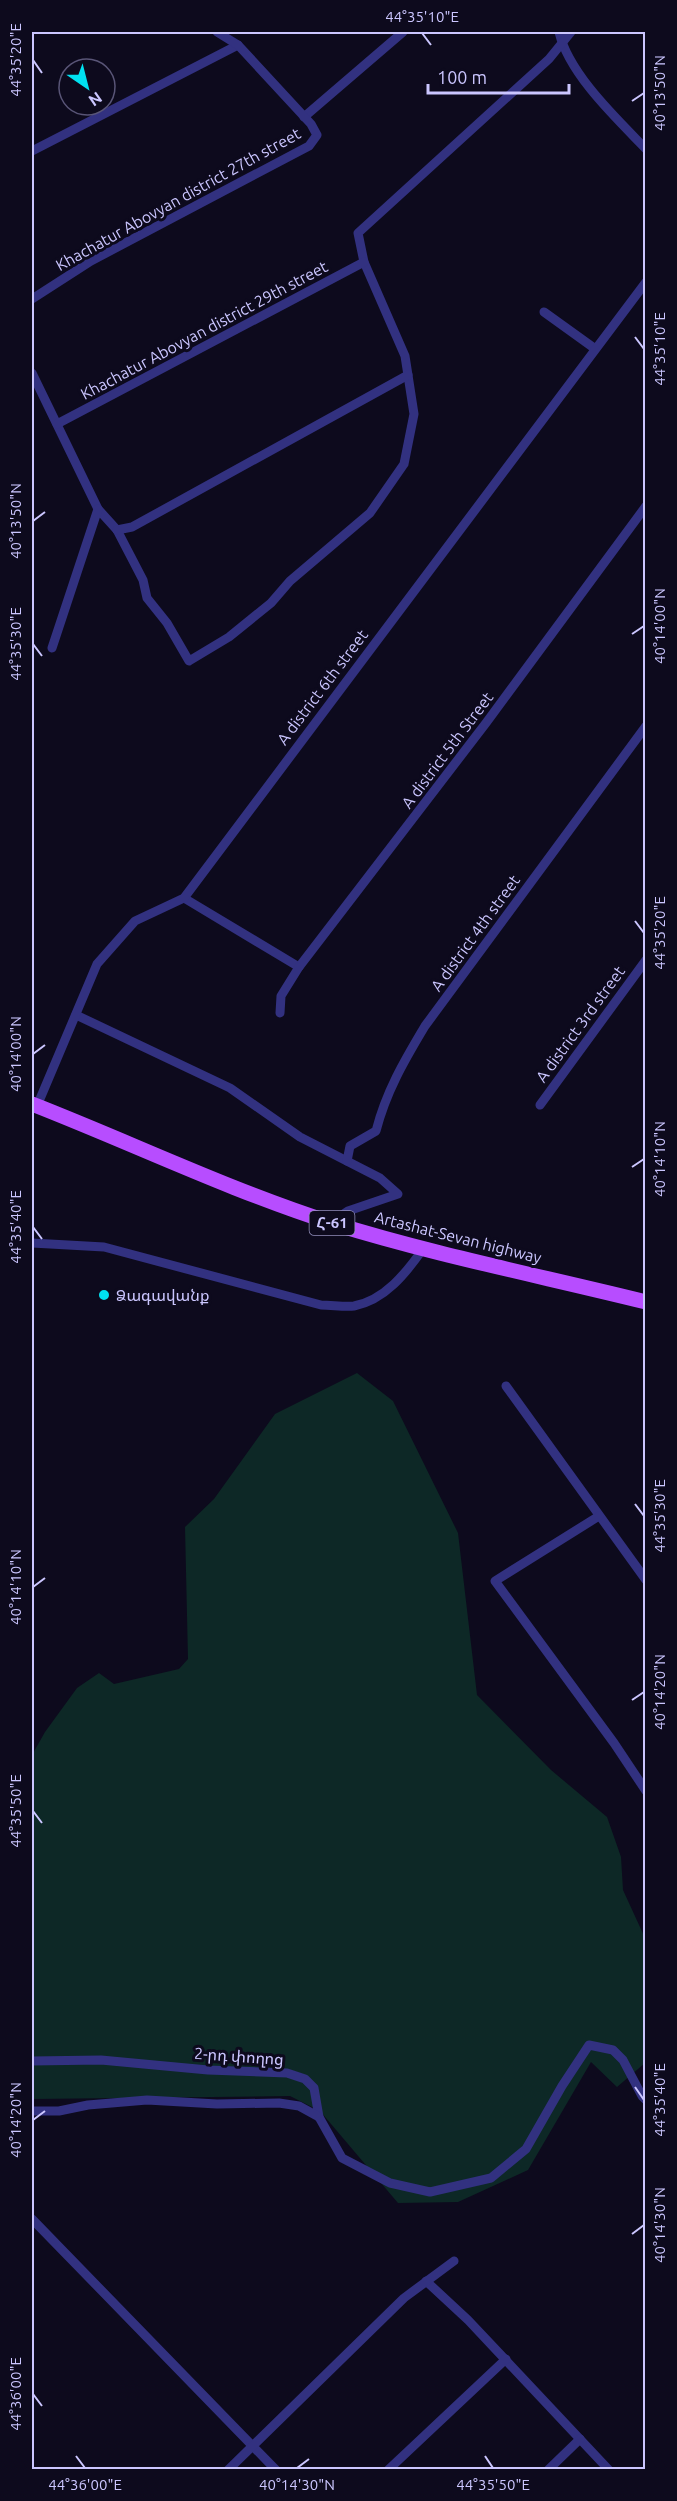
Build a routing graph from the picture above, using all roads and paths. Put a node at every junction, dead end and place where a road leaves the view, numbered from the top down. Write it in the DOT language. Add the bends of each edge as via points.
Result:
graph roads {
  1 [pos="216,32"];
  2 [pos="403,32"];
  3 [pos="559,32"];
  4 [pos="571,32"];
  5 [pos="562,44"];
  6 [pos="238,45"];
  7 [pos="304,117"];
  8 [pos="645,149"];
  9 [pos="32,151"];
  10 [pos="364,262"];
  11 [pos="645,282"];
  12 [pos="32,299"];
  13 [pos="544,312"];
  14 [pos="594,348"];
  15 [pos="32,373"];
  16 [pos="408,375"];
  17 [pos="57,424"];
  18 [pos="645,506"];
  19 [pos="98,508"];
  20 [pos="117,530"];
  21 [pos="52,648"];
  22 [pos="645,726"];
  23 [pos="184,898"];
  24 [pos="645,960"];
  25 [pos="299,967"];
  26 [pos="280,1013"];
  27 [pos="76,1015"];
  28 [pos="34,1105"];
  29 [pos="540,1105"];
  30 [pos="347,1161"];
  31 [pos="332,1222"];
  32 [pos="32,1243"];
  33 [pos="423,1249"];
  34 [pos="645,1302"];
  35 [pos="506,1386"];
  36 [pos="599,1516"];
  37 [pos="645,1580"];
  38 [pos="645,1791"];
  39 [pos="32,2061"];
  40 [pos="645,2100"];
  41 [pos="32,2111"];
  42 [pos="319,2117"];
  43 [pos="32,2219"];
  44 [pos="454,2261"];
  45 [pos="426,2282"];
  46 [pos="506,2359"];
  47 [pos="580,2439"];
  48 [pos="253,2446"];
  49 [pos="228,2469"];
  50 [pos="276,2469"];
  51 [pos="388,2469"];
  52 [pos="548,2469"];
  53 [pos="609,2469"];
  1 -- 6 [label="street"];
  2 -- 7 [label="street"];
  3 -- 5 [label="street"];
  4 -- 5 [label="street"];
  5 -- 8 [label="street" via="595,96"];
  5 -- 10 [label="street" via="358,234"];
  6 -- 7 [label="street"];
  6 -- 9 [label="street"];
  7 -- 12 [label="street, Khachatur Abovyan district 27th street" via="316,129 317,135 309,146 91,261"];
  10 -- 16 [label="street" via="405,356"];
  10 -- 17 [label="street, Khachatur Abovyan district 29th street"];
  11 -- 14 [label="street, A district 6th street"];
  13 -- 14 [label="street"];
  14 -- 23 [label="street, A district 6th street"];
  15 -- 17 [label="street"];
  16 -- 20 [label="street" via="132,527"];
  16 -- 20 [label="street" via="414,414 404,464 370,513 230,637 189,661 147,598 143,580"];
  17 -- 19 [label="street"];
  18 -- 25 [label="street, A district 5th Street" via="486,723"];
  19 -- 20 [label="street"];
  19 -- 21 [label="street"];
  22 -- 30 [label="street, A district 4th street" via="424,1026 397,1072 376,1131 350,1146"];
  23 -- 25 [label="street"];
  23 -- 27 [label="street, A district 6th street" via="135,921 97,964"];
  24 -- 29 [label="street, A district 3rd street"];
  25 -- 26 [label="street, A district 5th Street" via="281,996"];
  27 -- 28 [label="street, A district 6th street"];
  27 -- 30 [label="street" via="230,1088 300,1137"];
  28 -- 31 [label="main road, Artashat-Sevan highway / Հ-61" via="239,1191"];
  30 -- 31 [label="street" via="380,1178 398,1194 348,1211"];
  31 -- 33 [label="main road, Artashat-Sevan highway / Հ-61"];
  32 -- 33 [label="street" via="105,1247 321,1305 352,1306 378,1297 408,1271"];
  33 -- 34 [label="main road, Artashat-Sevan highway / Հ-61"];
  35 -- 36 [label="street"];
  36 -- 37 [label="street"];
  36 -- 38 [label="street" via="495,1581"];
  39 -- 42 [label="street, 2-րդ փողոց" via="101,2060 287,2073 304,2079 314,2088"];
  40 -- 42 [label="street, 2-րդ փողոց" via="618,2055 589,2044 526,2148 491,2178 430,2192 390,2183 342,2158"];
  41 -- 42 [label="street" via="147,2100 279,2103 299,2106"];
  43 -- 48 [label="street"];
  44 -- 45 [label="street"];
  45 -- 46 [label="street"];
  45 -- 48 [label="street" via="404,2298"];
  46 -- 47 [label="street"];
  46 -- 51 [label="street"];
  47 -- 52 [label="street"];
  47 -- 53 [label="street"];
  48 -- 49 [label="street"];
  48 -- 50 [label="street"];
}
